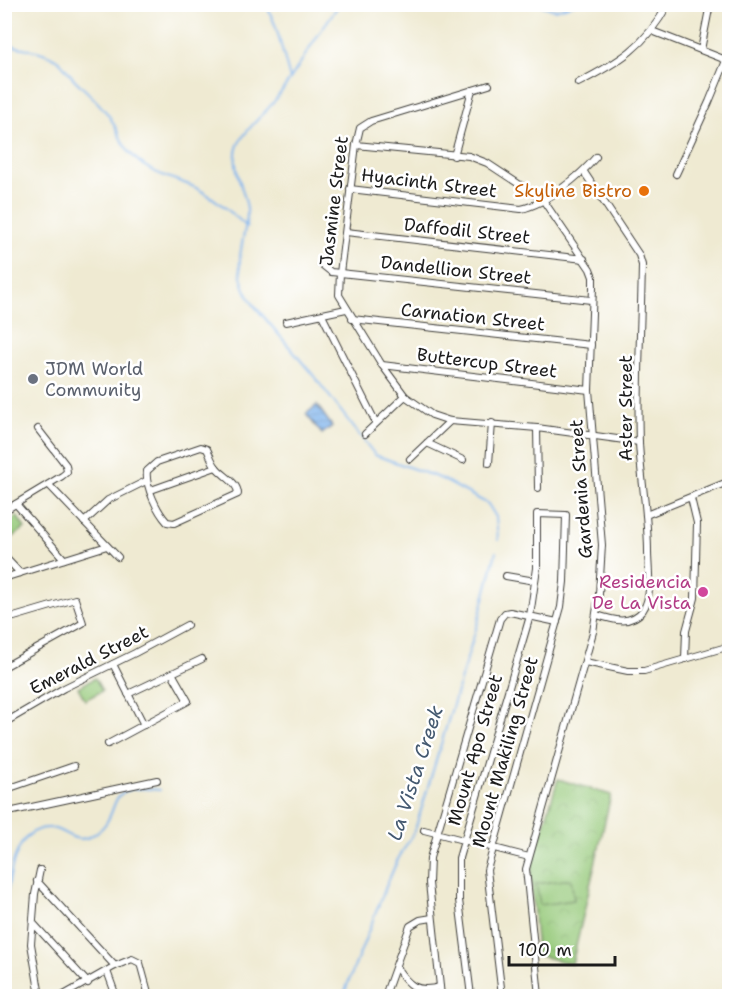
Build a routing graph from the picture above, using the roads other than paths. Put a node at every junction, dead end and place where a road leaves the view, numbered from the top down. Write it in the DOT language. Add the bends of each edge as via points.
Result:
graph roads {
  1 [pos="668,4"];
  2 [pos="710,4"];
  3 [pos="652,31"];
  4 [pos="701,50"];
  5 [pos="729,51"];
  6 [pos="726,60"];
  7 [pos="578,83"];
  8 [pos="489,86"];
  9 [pos="472,90"];
  10 [pos="356,145"];
  11 [pos="454,156"];
  12 [pos="596,157"];
  13 [pos="584,171"];
  14 [pos="676,174"];
  15 [pos="350,189"];
  16 [pos="543,200"];
  17 [pos="346,232"];
  18 [pos="584,260"];
  19 [pos="321,264"];
  20 [pos="340,273"];
  21 [pos="591,300"];
  22 [pos="346,309"];
  23 [pos="322,315"];
  24 [pos="352,319"];
  25 [pos="286,322"];
  26 [pos="591,345"];
  27 [pos="382,365"];
  28 [pos="589,390"];
  29 [pos="405,396"];
  30 [pos="450,421"];
  31 [pos="376,423"];
  32 [pos="492,423"];
  33 [pos="537,428"];
  34 [pos="38,429"];
  35 [pos="364,434"];
  36 [pos="592,436"];
  37 [pos="639,442"];
  38 [pos="427,443"];
  39 [pos="410,459"];
  40 [pos="463,460"];
  41 [pos="489,464"];
  42 [pos="216,467"];
  43 [pos="146,481"];
  44 [pos="729,481"];
  45 [pos="49,484"];
  46 [pos="538,488"];
  47 [pos="151,490"];
  48 [pos="691,498"];
  49 [pos="16,504"];
  50 [pos="4,511"];
  51 [pos="646,515"];
  52 [pos="567,516"];
  53 [pos="84,522"];
  54 [pos="107,546"];
  55 [pos="4,556"];
  56 [pos="118,557"];
  57 [pos="64,559"];
  58 [pos="20,573"];
  59 [pos="506,576"];
  60 [pos="4,578"];
  61 [pos="536,581"];
  62 [pos="597,615"];
  63 [pos="530,616"];
  64 [pos="4,620"];
  65 [pos="557,622"];
  66 [pos="187,625"];
  67 [pos="729,646"];
  68 [pos="202,659"];
  69 [pos="685,659"];
  70 [pos="585,662"];
  71 [pos="112,664"];
  72 [pos="4,667"];
  73 [pos="172,673"];
  74 [pos="128,694"];
  75 [pos="4,723"];
  76 [pos="144,725"];
  77 [pos="108,744"];
  78 [pos="74,766"];
  79 [pos="157,780"];
  80 [pos="4,790"];
  81 [pos="4,813"];
  82 [pos="424,830"];
  83 [pos="436,834"];
  84 [pos="464,841"];
  85 [pos="493,848"];
  86 [pos="529,857"];
  87 [pos="40,870"];
  88 [pos="37,881"];
  89 [pos="432,918"];
  90 [pos="33,923"];
  91 [pos="115,966"];
  92 [pos="396,967"];
  93 [pos="107,971"];
  94 [pos="88,983"];
  95 [pos="440,987"];
  96 [pos="40,996"];
  97 [pos="62,996"];
  98 [pos="116,996"];
  99 [pos="149,996"];
  100 [pos="388,996"];
  101 [pos="441,996"];
  102 [pos="471,996"];
  103 [pos="502,996"];
  104 [pos="539,996"];
  1 -- 3 [label="street"];
  2 -- 4 [label="street"];
  3 -- 4 [label="street"];
  3 -- 7 [label="street" via="622,59"];
  4 -- 6 [label="street"];
  5 -- 6 [label="street"];
  6 -- 14 [label="street"];
  8 -- 9 [label="street, Jasmine Street"];
  9 -- 10 [label="street, Jasmine Street" via="366,123 358,132"];
  9 -- 11 [label="street"];
  10 -- 11 [label="street"];
  10 -- 15 [label="street, Jasmine Street"];
  11 -- 16 [label="street" via="470,156 487,163"];
  12 -- 13 [label="street, Hyacinth Street"];
  13 -- 16 [label="street, Hyacinth Street"];
  13 -- 37 [label="street, Aster Street" via="642,265"];
  15 -- 16 [label="street, Hyacinth Street" via="521,209"];
  15 -- 17 [label="street, Jasmine Street"];
  16 -- 18 [label="street, Gardenia Street"];
  17 -- 18 [label="street, Daffodil Street"];
  17 -- 20 [label="street, Jasmine Street"];
  18 -- 21 [label="street, Gardenia Street" via="593,277"];
  19 -- 20 [label="street, Dandellion Street" via="328,271"];
  20 -- 21 [label="street, Dandellion Street"];
  20 -- 22 [label="street, Jasmine Street" via="339,295"];
  21 -- 26 [label="street, Gardenia Street"];
  22 -- 23 [label="street"];
  22 -- 24 [label="street, Jasmine Street"];
  23 -- 25 [label="street"];
  23 -- 31 [label="street"];
  24 -- 26 [label="street, Carnation Street"];
  24 -- 27 [label="street, Jasmine Street"];
  26 -- 28 [label="street, Gardenia Street"];
  27 -- 28 [label="street, Buttercup Street"];
  27 -- 29 [label="street, Jasmine Street"];
  28 -- 36 [label="street, Gardenia Street"];
  29 -- 30 [label="street, Jasmine Street" via="432,416"];
  29 -- 31 [label="street"];
  30 -- 32 [label="street, Jasmine Street"];
  30 -- 38 [label="street"];
  31 -- 35 [label="street"];
  32 -- 33 [label="street, Jasmine Street"];
  32 -- 41 [label="street"];
  33 -- 36 [label="street, Jasmine Street"];
  33 -- 46 [label="street"];
  34 -- 45 [label="street" via="67,467 65,474"];
  36 -- 37 [label="street, Jasmine Street"];
  36 -- 62 [label="street, Gardenia Street" via="602,545"];
  37 -- 51 [label="street, Aster Street"];
  38 -- 39 [label="street"];
  38 -- 40 [label="street"];
  42 -- 43 [label="street" via="207,448 201,447 152,465"];
  42 -- 47 [label="street"];
  42 -- 47 [label="street" via="236,485 238,494 174,524 164,520"];
  43 -- 47 [label="street"];
  43 -- 53 [label="street" via="108,500"];
  44 -- 48 [label="street"];
  45 -- 49 [label="street"];
  45 -- 53 [label="street"];
  48 -- 51 [label="street"];
  48 -- 69 [label="street" via="697,523 695,598 686,631"];
  49 -- 50 [label="street"];
  49 -- 57 [label="street"];
  51 -- 62 [label="street, Aster Street" via="648,597 643,610 635,618 622,621"];
  52 -- 61 [label="street, Mount Apo Street" via="537,514"];
  52 -- 65 [label="street, Mount Makiling Street" via="564,582"];
  53 -- 54 [label="street"];
  54 -- 56 [label="street"];
  54 -- 57 [label="street"];
  55 -- 58 [label="street"];
  57 -- 58 [label="street"];
  58 -- 60 [label="street"];
  59 -- 61 [label="street"];
  61 -- 63 [label="street, Mount Apo Street"];
  62 -- 70 [label="street, Gardenia Street"];
  63 -- 65 [label="street"];
  63 -- 83 [label="street" via="505,613 500,619"];
  63 -- 84 [label="street, Mount Apo Street"];
  64 -- 72 [label="street" via="75,599 83,622"];
  65 -- 85 [label="street, Mount Makiling Street"];
  66 -- 71 [label="street, Emerald Street"];
  67 -- 69 [label="street"];
  68 -- 73 [label="street"];
  69 -- 70 [label="street" via="644,671"];
  70 -- 86 [label="street, Gardenia Street"];
  71 -- 74 [label="street"];
  71 -- 75 [label="street, Emerald Street"];
  73 -- 74 [label="street"];
  73 -- 76 [label="street" via="188,701"];
  74 -- 76 [label="street"];
  76 -- 77 [label="street"];
  78 -- 80 [label="street"];
  79 -- 81 [label="street"];
  82 -- 83 [label="street"];
  83 -- 84 [label="street"];
  83 -- 89 [label="street" via="429,870"];
  84 -- 85 [label="street"];
  84 -- 102 [label="street, Mount Apo Street" via="458,880"];
  85 -- 86 [label="street"];
  85 -- 103 [label="street, Mount Makiling Street" via="487,881"];
  86 -- 104 [label="street, Gardenia Street" via="527,886"];
  87 -- 88 [label="street"];
  88 -- 90 [label="street"];
  88 -- 91 [label="street"];
  89 -- 92 [label="street" via="410,926"];
  89 -- 95 [label="street"];
  90 -- 94 [label="street"];
  90 -- 96 [label="street" via="32,956"];
  91 -- 93 [label="street"];
  91 -- 99 [label="street" via="132,959 140,963"];
  92 -- 95 [label="street" via="416,988"];
  92 -- 100 [label="street"];
  93 -- 94 [label="street"];
  93 -- 98 [label="street"];
  94 -- 97 [label="street"];
  95 -- 101 [label="street"];
}
